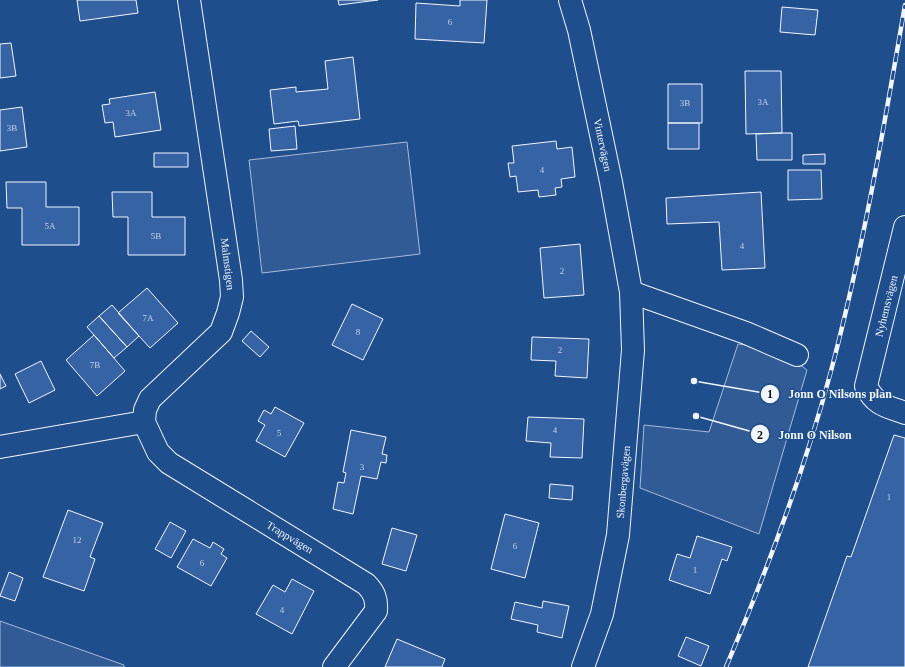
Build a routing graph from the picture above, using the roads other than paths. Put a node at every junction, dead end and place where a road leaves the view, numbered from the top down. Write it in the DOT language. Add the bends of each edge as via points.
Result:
graph roads {
  1 [pos="188,0"];
  2 [pos="570,0"];
  3 [pos="905,227"];
  4 [pos="631,292"];
  5 [pos="797,355"];
  6 [pos="905,413"];
  7 [pos="144,422"];
  8 [pos="0,446"];
  9 [pos="334,667"];
  10 [pos="583,667"];
  1 -- 7 [label="street, Malmstigen" via="232,297 221,332 150,399 145,410"];
  2 -- 4 [label="street, Vintervägen" via="580,30"];
  3 -- 6 [label="street, Nyhemsvägen" via="866,386 871,396 880,404"];
  4 -- 5 [label="street" via="746,333"];
  4 -- 10 [label="street, Skonbergavägen" via="633,350 618,534 602,614"];
  7 -- 8 [label="street"];
  7 -- 9 [label="street, Trappvägen" via="158,452 169,463 366,584 373,591 377,602 376,611"];
}
